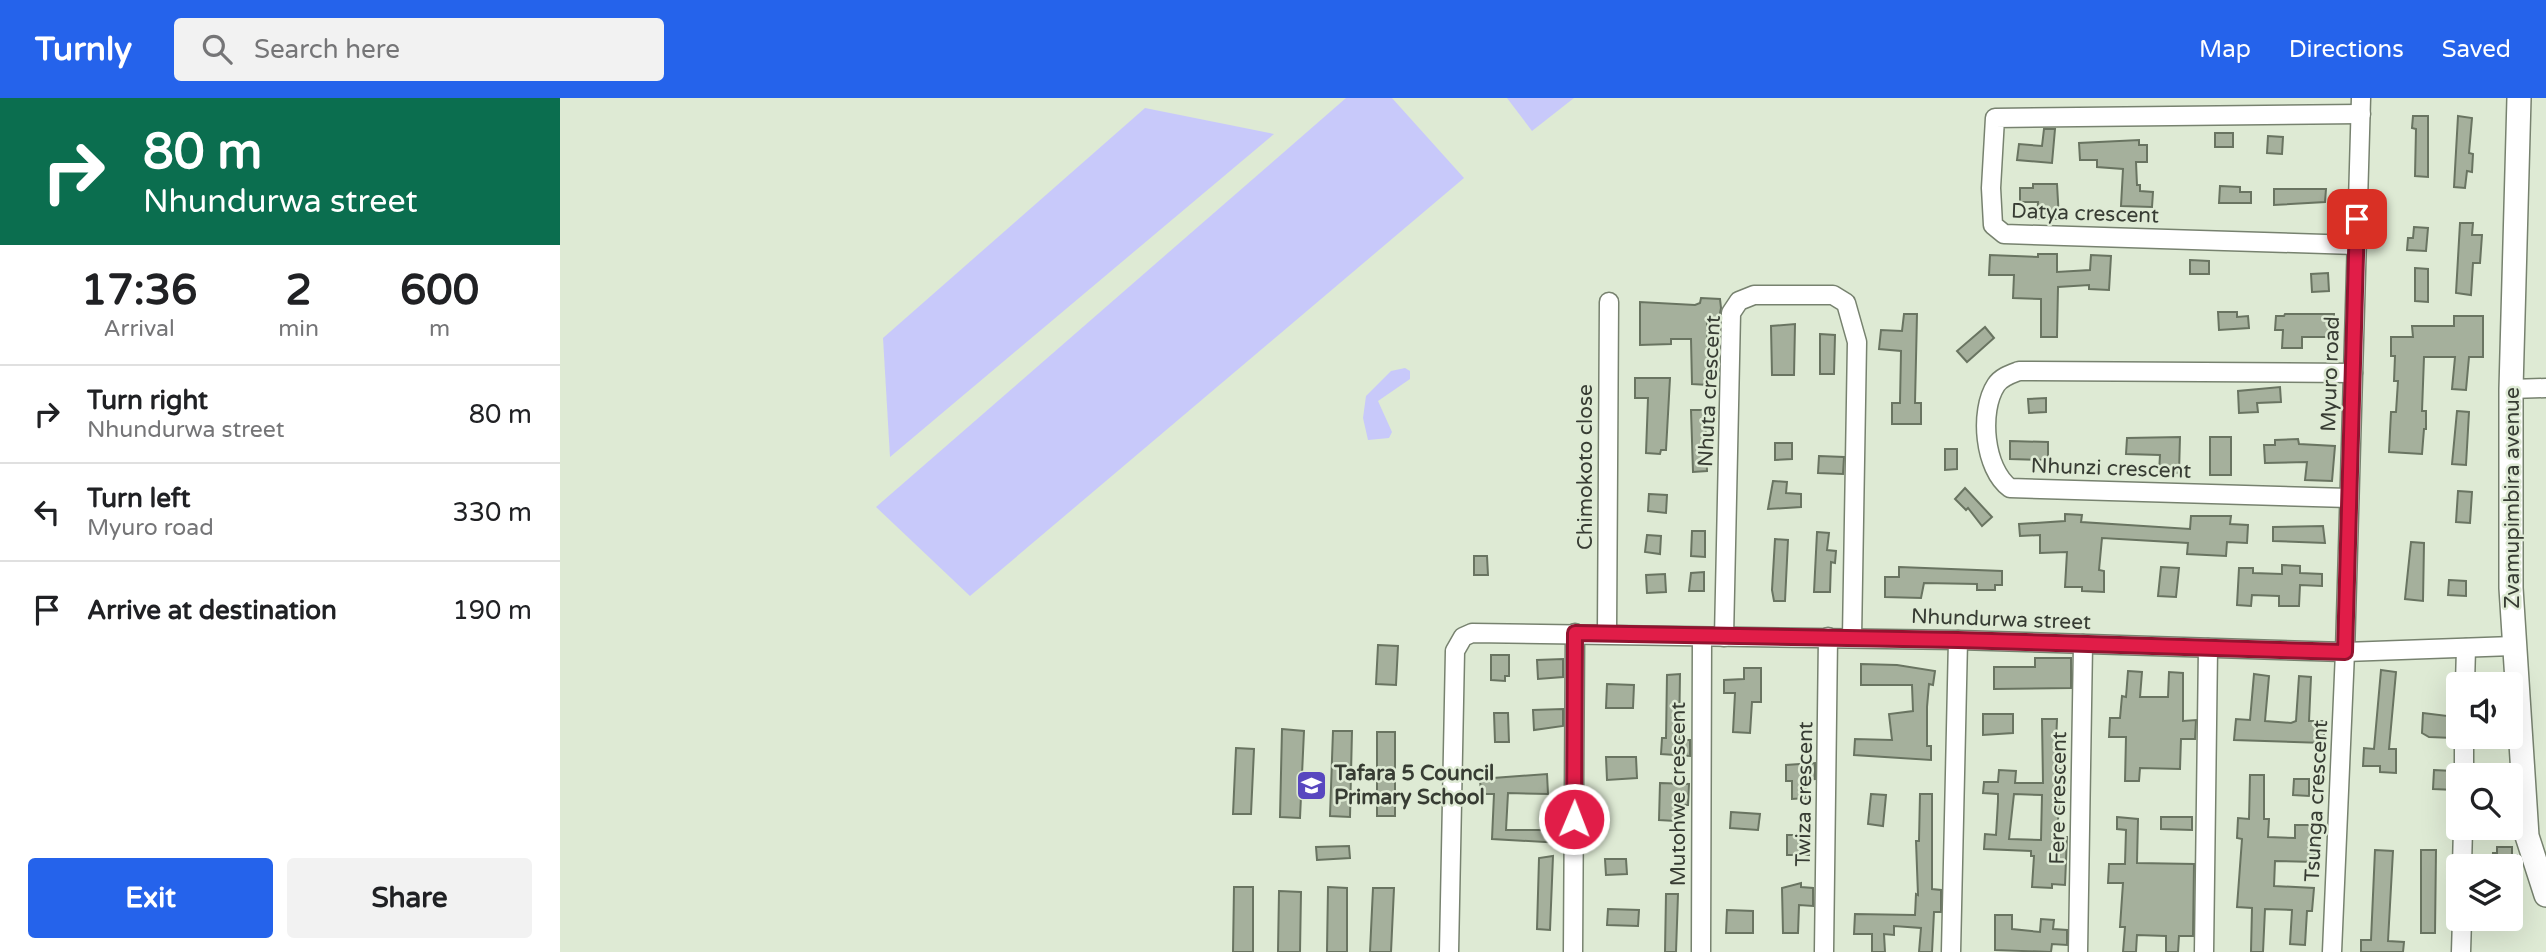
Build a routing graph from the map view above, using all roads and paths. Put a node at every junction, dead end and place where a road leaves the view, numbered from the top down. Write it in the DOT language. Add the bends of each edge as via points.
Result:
graph roads {
  1 [pos="2519,98"];
  2 [pos="2361,106"];
  3 [pos="2357,245"];
  4 [pos="1609,302"];
  5 [pos="2353,373"];
  6 [pos="2546,388"];
  7 [pos="2511,389"];
  8 [pos="2348,498"];
  9 [pos="1575,633"];
  10 [pos="1606,633"];
  11 [pos="1702,637"];
  12 [pos="1724,637"];
  13 [pos="1828,637"];
  14 [pos="1852,638"];
  15 [pos="1958,640"];
  16 [pos="2083,644"];
  17 [pos="2513,646"];
  18 [pos="2208,648"];
  19 [pos="2466,648"];
  20 [pos="2345,652"];
  21 [pos="2465,672"];
  22 [pos="2546,895"];
  23 [pos="2462,931"];
  24 [pos="1449,952"];
  25 [pos="1573,952"];
  26 [pos="1701,952"];
  27 [pos="1824,952"];
  28 [pos="1951,952"];
  29 [pos="2078,952"];
  30 [pos="2204,952"];
  31 [pos="2332,952"];
  32 [pos="2461,952"];
  1 -- 7 [label="street, Zvamupimbira avenue"];
  2 -- 3 [label="street, Myuro road"];
  2 -- 3 [label="street, Datya crescent" via="1995,118 1991,188 1993,225 2004,234"];
  3 -- 5 [label="street, Myuro road"];
  4 -- 10 [label="street, Chimokoto close"];
  5 -- 8 [label="street, Myuro road"];
  5 -- 8 [label="street, Nhunzi crescent" via="2019,371 1997,382 1987,416 1989,450 1997,474 2010,488"];
  6 -- 7 [label="street"];
  7 -- 17 [label="street, Zvamupimbira avenue"];
  8 -- 20 [label="street, Myuro road"];
  9 -- 10 [label="street, Nhundurwa street"];
  9 -- 24 [label="street, Nhundurwa street" via="1472,633 1463,637 1455,651"];
  9 -- 25 [label="street"];
  10 -- 11 [label="street, Nhundurwa street"];
  11 -- 12 [label="street, Nhundurwa street"];
  11 -- 26 [label="street, Mutohwe crescent"];
  12 -- 13 [label="street, Nhundurwa street"];
  12 -- 14 [label="street, Nhuta crescent" via="1731,313 1739,301 1754,295 1833,295 1846,303 1857,342"];
  13 -- 14 [label="street, Nhundurwa street"];
  13 -- 27 [label="street, Twiza crescent"];
  14 -- 15 [label="street, Nhundurwa street"];
  15 -- 16 [label="street, Nhundurwa street"];
  15 -- 28 [label="street"];
  16 -- 18 [label="street, Nhundurwa street"];
  16 -- 29 [label="street, Fere crescent"];
  17 -- 19 [label="street, Nhundurwa street"];
  17 -- 22 [label="street, Zvamupimbira avenue" via="2527,836"];
  18 -- 20 [label="street, Nhundurwa street"];
  18 -- 30 [label="street"];
  19 -- 20 [label="street, Nhundurwa street"];
  19 -- 21 [label="street"];
  20 -- 31 [label="street, Tsunga crescent"];
  23 -- 32 [label="street"];
}
